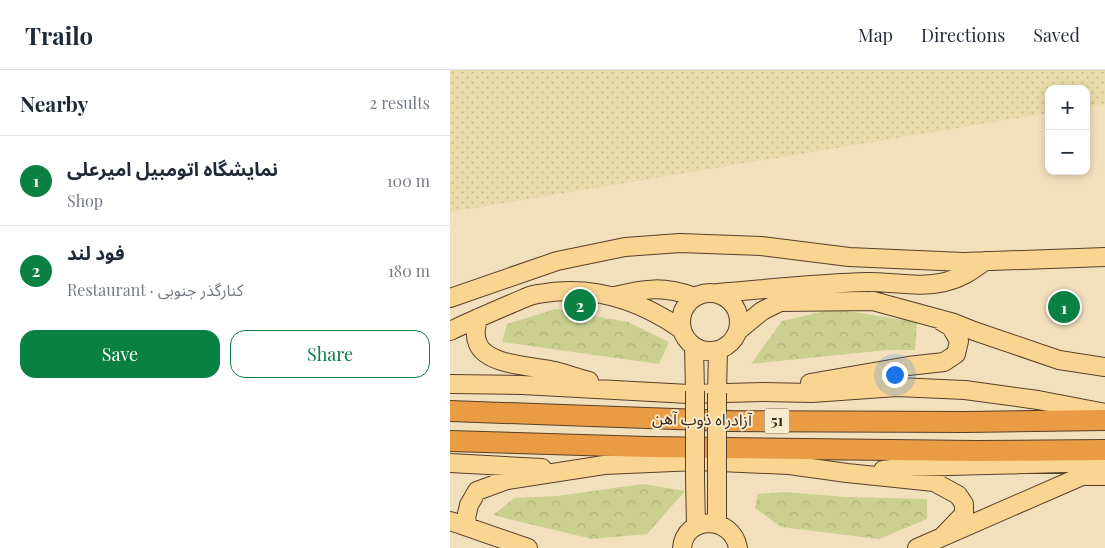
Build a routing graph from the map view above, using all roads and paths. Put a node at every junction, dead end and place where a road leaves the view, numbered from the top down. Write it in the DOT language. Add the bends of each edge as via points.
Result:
graph roads {
  1 [pos="1105,258"];
  2 [pos="986,261"];
  3 [pos="718,293"];
  4 [pos="614,296"];
  5 [pos="695,297"];
  6 [pos="450,298"];
  7 [pos="927,314"];
  8 [pos="478,318"];
  9 [pos="681,329"];
  10 [pos="450,330"];
  11 [pos="739,330"];
  12 [pos="694,346"];
  13 [pos="718,351"];
  14 [pos="1105,367"];
  15 [pos="450,384"];
  16 [pos="615,389"];
  17 [pos="763,392"];
  18 [pos="450,411"];
  19 [pos="1105,413"];
  20 [pos="1105,420"];
  21 [pos="450,441"];
  22 [pos="1105,450"];
  23 [pos="450,462"];
  24 [pos="1105,462"];
  25 [pos="568,471"];
  26 [pos="848,473"];
  27 [pos="1105,476"];
  28 [pos="450,521"];
  29 [pos="717,524"];
  30 [pos="696,526"];
  31 [pos="468,527"];
  32 [pos="943,536"];
  33 [pos="741,545"];
  34 [pos="679,547"];
  35 [pos="528,548"];
  36 [pos="917,548"];
  1 -- 2 [label="main road"];
  2 -- 3 [label="main road" via="962,277 918,285 869,282"];
  2 -- 6 [label="main road" via="849,257 752,246 680,243 625,247 558,261"];
  3 -- 5 [label="main road" via="703,293"];
  3 -- 11 [label="main road" via="732,301 739,315"];
  4 -- 5 [label="main road" via="641,289 662,289"];
  4 -- 8 [label="main road" via="575,291 536,294"];
  4 -- 9 [label="main road" via="653,311"];
  5 -- 9 [label="main road" via="682,314"];
  7 -- 11 [label="main road" via="873,301 780,302 762,311"];
  7 -- 14 [label="main road" via="1059,360"];
  7 -- 17 [label="main road" via="951,327 959,341 956,354 944,362"];
  8 -- 10 [label="main road"];
  8 -- 16 [label="main road" via="475,333 478,346 486,355"];
  9 -- 12 [label="main road"];
  11 -- 13 [label="main road" via="732,344"];
  12 -- 13 [label="main road" via="703,351"];
  12 -- 30 [label="main road, bridge"];
  13 -- 29 [label="main road, bridge"];
  15 -- 16 [label="main road"];
  16 -- 17 [label="main road" via="689,394"];
  17 -- 19 [label="main road" via="812,393 897,386 965,390"];
  18 -- 20 [label="highway, آزادراه ذوب آهن / 51" via="730,420"];
  21 -- 22 [label="highway, آزادراه ذوب آهن / 51" via="648,447"];
  23 -- 25 [label="main road"];
  24 -- 26 [label="main road" via="908,467"];
  25 -- 26 [label="main road" via="604,465 697,461 789,465"];
  25 -- 31 [label="main road" via="507,480 477,490 469,504"];
  26 -- 32 [label="main road" via="934,482 958,495 964,504 964,514"];
  27 -- 32 [label="main road" via="1082,476"];
  28 -- 31 [label="main road"];
  29 -- 30 [label="main road"];
  29 -- 33 [label="main road" via="729,530"];
  30 -- 34 [label="main road"];
  31 -- 35 [label="main road"];
  32 -- 36 [label="main road"];
}
